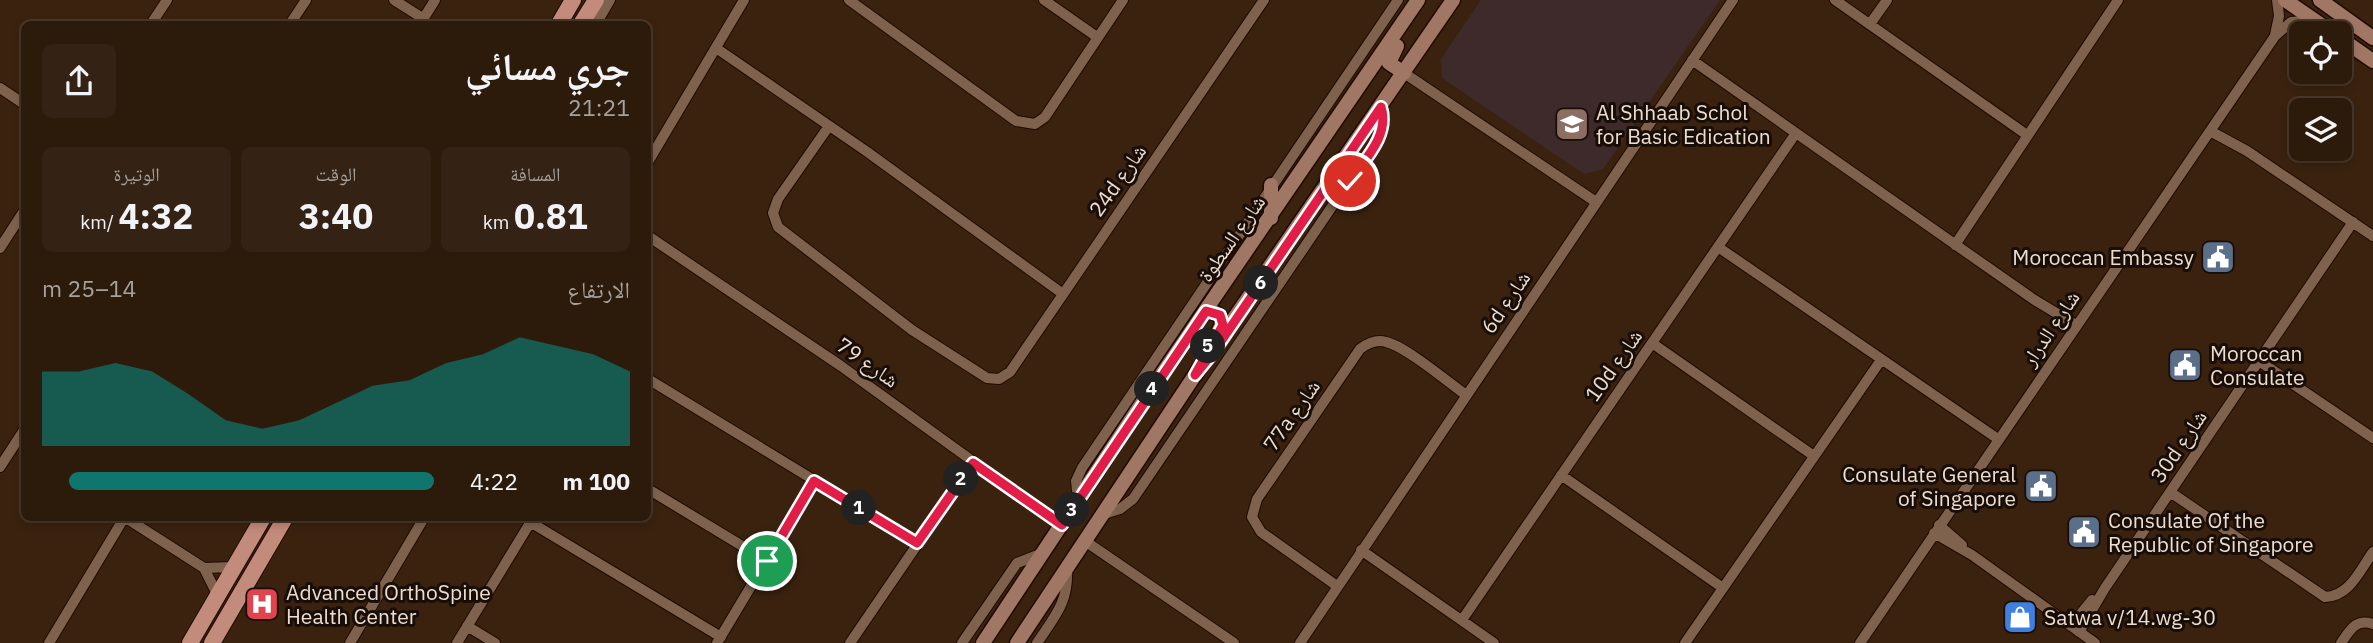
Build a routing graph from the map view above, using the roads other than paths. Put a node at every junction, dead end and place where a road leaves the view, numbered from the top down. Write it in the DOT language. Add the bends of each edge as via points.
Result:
graph roads {
  1 [pos="167,0"];
  2 [pos="306,0"];
  3 [pos="394,0"];
  4 [pos="435,0"];
  5 [pos="573,0"];
  6 [pos="596,0"];
  7 [pos="610,0"];
  8 [pos="744,0"];
  9 [pos="849,0"];
  10 [pos="1044,0"];
  11 [pos="1123,0"];
  12 [pos="1264,0"];
  13 [pos="1398,0"];
  14 [pos="1418,0"];
  15 [pos="1453,0"];
  16 [pos="1733,0"];
  17 [pos="1835,0"];
  18 [pos="1887,0"];
  19 [pos="2277,0"];
  20 [pos="2285,0"];
  21 [pos="2320,0"];
  22 [pos="2117,3"];
  23 [pos="1407,16"];
  24 [pos="2315,20"];
  25 [pos="152,21"];
  26 [pos="292,21"];
  27 [pos="421,21"];
  28 [pos="423,21"];
  29 [pos="561,21"];
  30 [pos="583,21"];
  31 [pos="598,21"];
  32 [pos="1870,24"];
  33 [pos="2275,36"];
  34 [pos="1097,37"];
  35 [pos="2373,38"];
  36 [pos="2352,46"];
  37 [pos="716,48"];
  38 [pos="1692,60"];
  39 [pos="2373,61"];
  40 [pos="1404,73"];
  41 [pos="0,88"];
  42 [pos="21,102"];
  43 [pos="1381,107"];
  44 [pos="830,126"];
  45 [pos="2212,128"];
  46 [pos="1796,133"];
  47 [pos="2026,135"];
  48 [pos="651,157"];
  49 [pos="1271,185"];
  50 [pos="1596,202"];
  51 [pos="21,216"];
  52 [pos="1271,218"];
  53 [pos="2353,222"];
  54 [pos="2373,236"];
  55 [pos="651,238"];
  56 [pos="1955,245"];
  57 [pos="1718,247"];
  58 [pos="0,248"];
  59 [pos="1063,293"];
  60 [pos="1206,311"];
  61 [pos="2073,328"];
  62 [pos="1652,343"];
  63 [pos="1881,360"];
  64 [pos="2259,361"];
  65 [pos="1195,375"];
  66 [pos="651,381"];
  67 [pos="1466,394"];
  68 [pos="21,435"];
  69 [pos="2373,438"];
  70 [pos="1996,442"];
  71 [pos="14,447"];
  72 [pos="21,452"];
  73 [pos="1814,456"];
  74 [pos="973,463"];
  75 [pos="0,467"];
  76 [pos="1561,475"];
  77 [pos="814,481"];
  78 [pos="651,491"];
  79 [pos="2170,492"];
  80 [pos="1078,501"];
  81 [pos="1104,514"];
  82 [pos="123,521"];
  83 [pos="130,521"];
  84 [pos="261,521"];
  85 [pos="280,521"];
  86 [pos="422,521"];
  87 [pos="530,521"];
  88 [pos="533,521"];
  89 [pos="1062,525"];
  90 [pos="1937,529"];
  91 [pos="1085,541"];
  92 [pos="917,543"];
  93 [pos="1361,550"];
  94 [pos="2373,552"];
  95 [pos="1042,553"];
  96 [pos="767,561"];
  97 [pos="233,567"];
  98 [pos="1067,567"];
  99 [pos="204,568"];
  100 [pos="1337,586"];
  101 [pos="1723,588"];
  102 [pos="218,594"];
  103 [pos="1462,620"];
  104 [pos="2373,624"];
  105 [pos="467,626"];
  106 [pos="1309,626"];
  107 [pos="2075,629"];
  108 [pos="719,640"];
  109 [pos="49,643"];
  110 [pos="190,643"];
  111 [pos="212,643"];
  112 [pos="351,643"];
  113 [pos="457,643"];
  114 [pos="495,643"];
  115 [pos="850,643"];
  116 [pos="962,643"];
  117 [pos="984,643"];
  118 [pos="1017,643"];
  119 [pos="1037,643"];
  120 [pos="1234,643"];
  121 [pos="1293,643"];
  122 [pos="1300,643"];
  123 [pos="1494,643"];
  124 [pos="1685,643"];
  125 [pos="1860,643"];
  126 [pos="2095,643"];
  127 [pos="2341,643"];
  1 -- 25 [label="street"];
  2 -- 26 [label="street"];
  3 -- 27 [label="street"];
  4 -- 28 [label="street"];
  5 -- 29 [label="main road"];
  6 -- 30 [label="main road"];
  7 -- 31 [label="street"];
  8 -- 37 [label="street"];
  9 -- 34 [label="street" via="1016,121 1035,124 1045,117"];
  10 -- 34 [label="street"];
  11 -- 34 [label="street"];
  12 -- 59 [label="street, 24d شارع"];
  13 -- 49 [label="street, شارع السطوة"];
  14 -- 23 [label="main road, شارع السطوة"];
  15 -- 40 [label="main road"];
  16 -- 38 [label="street, 6d شارع"];
  17 -- 32 [label="street"];
  18 -- 32 [label="street"];
  19 -- 33 [label="street"];
  20 -- 24 [label="main road"];
  21 -- 35 [label="main road"];
  22 -- 47 [label="street"];
  23 -- 40 [label="main road" via="1405,34 1389,58 1392,67"];
  23 -- 52 [label="main road, شارع السطوة"];
  24 -- 33 [label="street, شارع الدرار" via="2291,22"];
  32 -- 47 [label="street"];
  33 -- 45 [label="street, شارع الدرار"];
  36 -- 39 [label="main road"];
  37 -- 44 [label="street"];
  37 -- 48 [label="street"];
  38 -- 46 [label="street"];
  38 -- 50 [label="street, 6d شارع"];
  40 -- 43 [label="main road"];
  40 -- 50 [label="street"];
  41 -- 42 [label="street"];
  43 -- 65 [label="main road"];
  43 -- 81 [label="street" via="1380,136 1262,312 1135,497"];
  44 -- 59 [label="street"];
  44 -- 59 [label="street, 24d شارع" via="775,205 775,220 778,227 912,330 987,378 999,379 1010,372"];
  45 -- 53 [label="street"];
  45 -- 61 [label="street, شارع الدرار"];
  46 -- 56 [label="street"];
  46 -- 57 [label="street, 10d شارع"];
  47 -- 56 [label="street"];
  49 -- 52 [label="main road"];
  49 -- 80 [label="street, شارع السطوة" via="1082,468 1076,481"];
  50 -- 67 [label="street, 6d شارع"];
  51 -- 58 [label="street"];
  52 -- 60 [label="main road, شارع السطوة"];
  53 -- 54 [label="street"];
  53 -- 64 [label="street, 30d شارع"];
  55 -- 74 [label="street, شارع 79" via="841,366"];
  56 -- 61 [label="street"];
  57 -- 62 [label="street, 10d شارع"];
  57 -- 63 [label="street"];
  60 -- 65 [label="main road" via="1220,315 1223,325"];
  60 -- 80 [label="main road, شارع السطوة"];
  61 -- 70 [label="street, شارع الدرار"];
  62 -- 73 [label="street"];
  62 -- 76 [label="street, 10d شارع"];
  63 -- 70 [label="street"];
  63 -- 73 [label="street"];
  64 -- 69 [label="street"];
  64 -- 79 [label="street, 30d شارع"];
  65 -- 81 [label="main road"];
  66 -- 77 [label="street"];
  67 -- 93 [label="street, 6d شارع"];
  67 -- 100 [label="street, 77a شارع" via="1393,344 1367,343 1257,499 1252,517 1261,532"];
  68 -- 71 [label="street"];
  70 -- 90 [label="street, شارع الدرار"];
  71 -- 72 [label="street"];
  71 -- 75 [label="street"];
  73 -- 101 [label="street"];
  74 -- 89 [label="street, شارع 79"];
  74 -- 92 [label="street"];
  76 -- 101 [label="street"];
  76 -- 103 [label="street, 10d شارع"];
  77 -- 92 [label="street"];
  77 -- 96 [label="street"];
  78 -- 96 [label="street"];
  79 -- 94 [label="street" via="2325,597 2342,593"];
  79 -- 107 [label="street, 30d شارع"];
  80 -- 89 [label="main road, شارع السطوة"];
  81 -- 91 [label="main road"];
  82 -- 109 [label="street"];
  83 -- 99 [label="street"];
  84 -- 97 [label="main road"];
  85 -- 111 [label="main road"];
  86 -- 112 [label="street"];
  87 -- 105 [label="street"];
  88 -- 108 [label="street"];
  89 -- 95 [label="main road, شارع السطوة"];
  90 -- 107 [label="street"];
  90 -- 125 [label="street, شارع الدرار"];
  91 -- 98 [label="main road"];
  91 -- 120 [label="street"];
  92 -- 115 [label="street"];
  93 -- 100 [label="street, 6d شارع"];
  93 -- 103 [label="street"];
  95 -- 116 [label="street, شارع السطوة" via="1017,563"];
  95 -- 117 [label="main road, شارع السطوة"];
  96 -- 108 [label="street"];
  97 -- 99 [label="street"];
  97 -- 102 [label="main road"];
  98 -- 118 [label="main road"];
  98 -- 119 [label="street" via="1067,596"];
  99 -- 102 [label="street"];
  100 -- 106 [label="street, 6d شارع"];
  101 -- 124 [label="street"];
  102 -- 110 [label="main road"];
  103 -- 123 [label="street"];
  104 -- 127 [label="street" via="2354,625"];
  105 -- 113 [label="street"];
  105 -- 114 [label="street"];
  106 -- 121 [label="street, 6d شارع"];
  106 -- 122 [label="street, 6d شارع"];
  107 -- 126 [label="street"];
}
